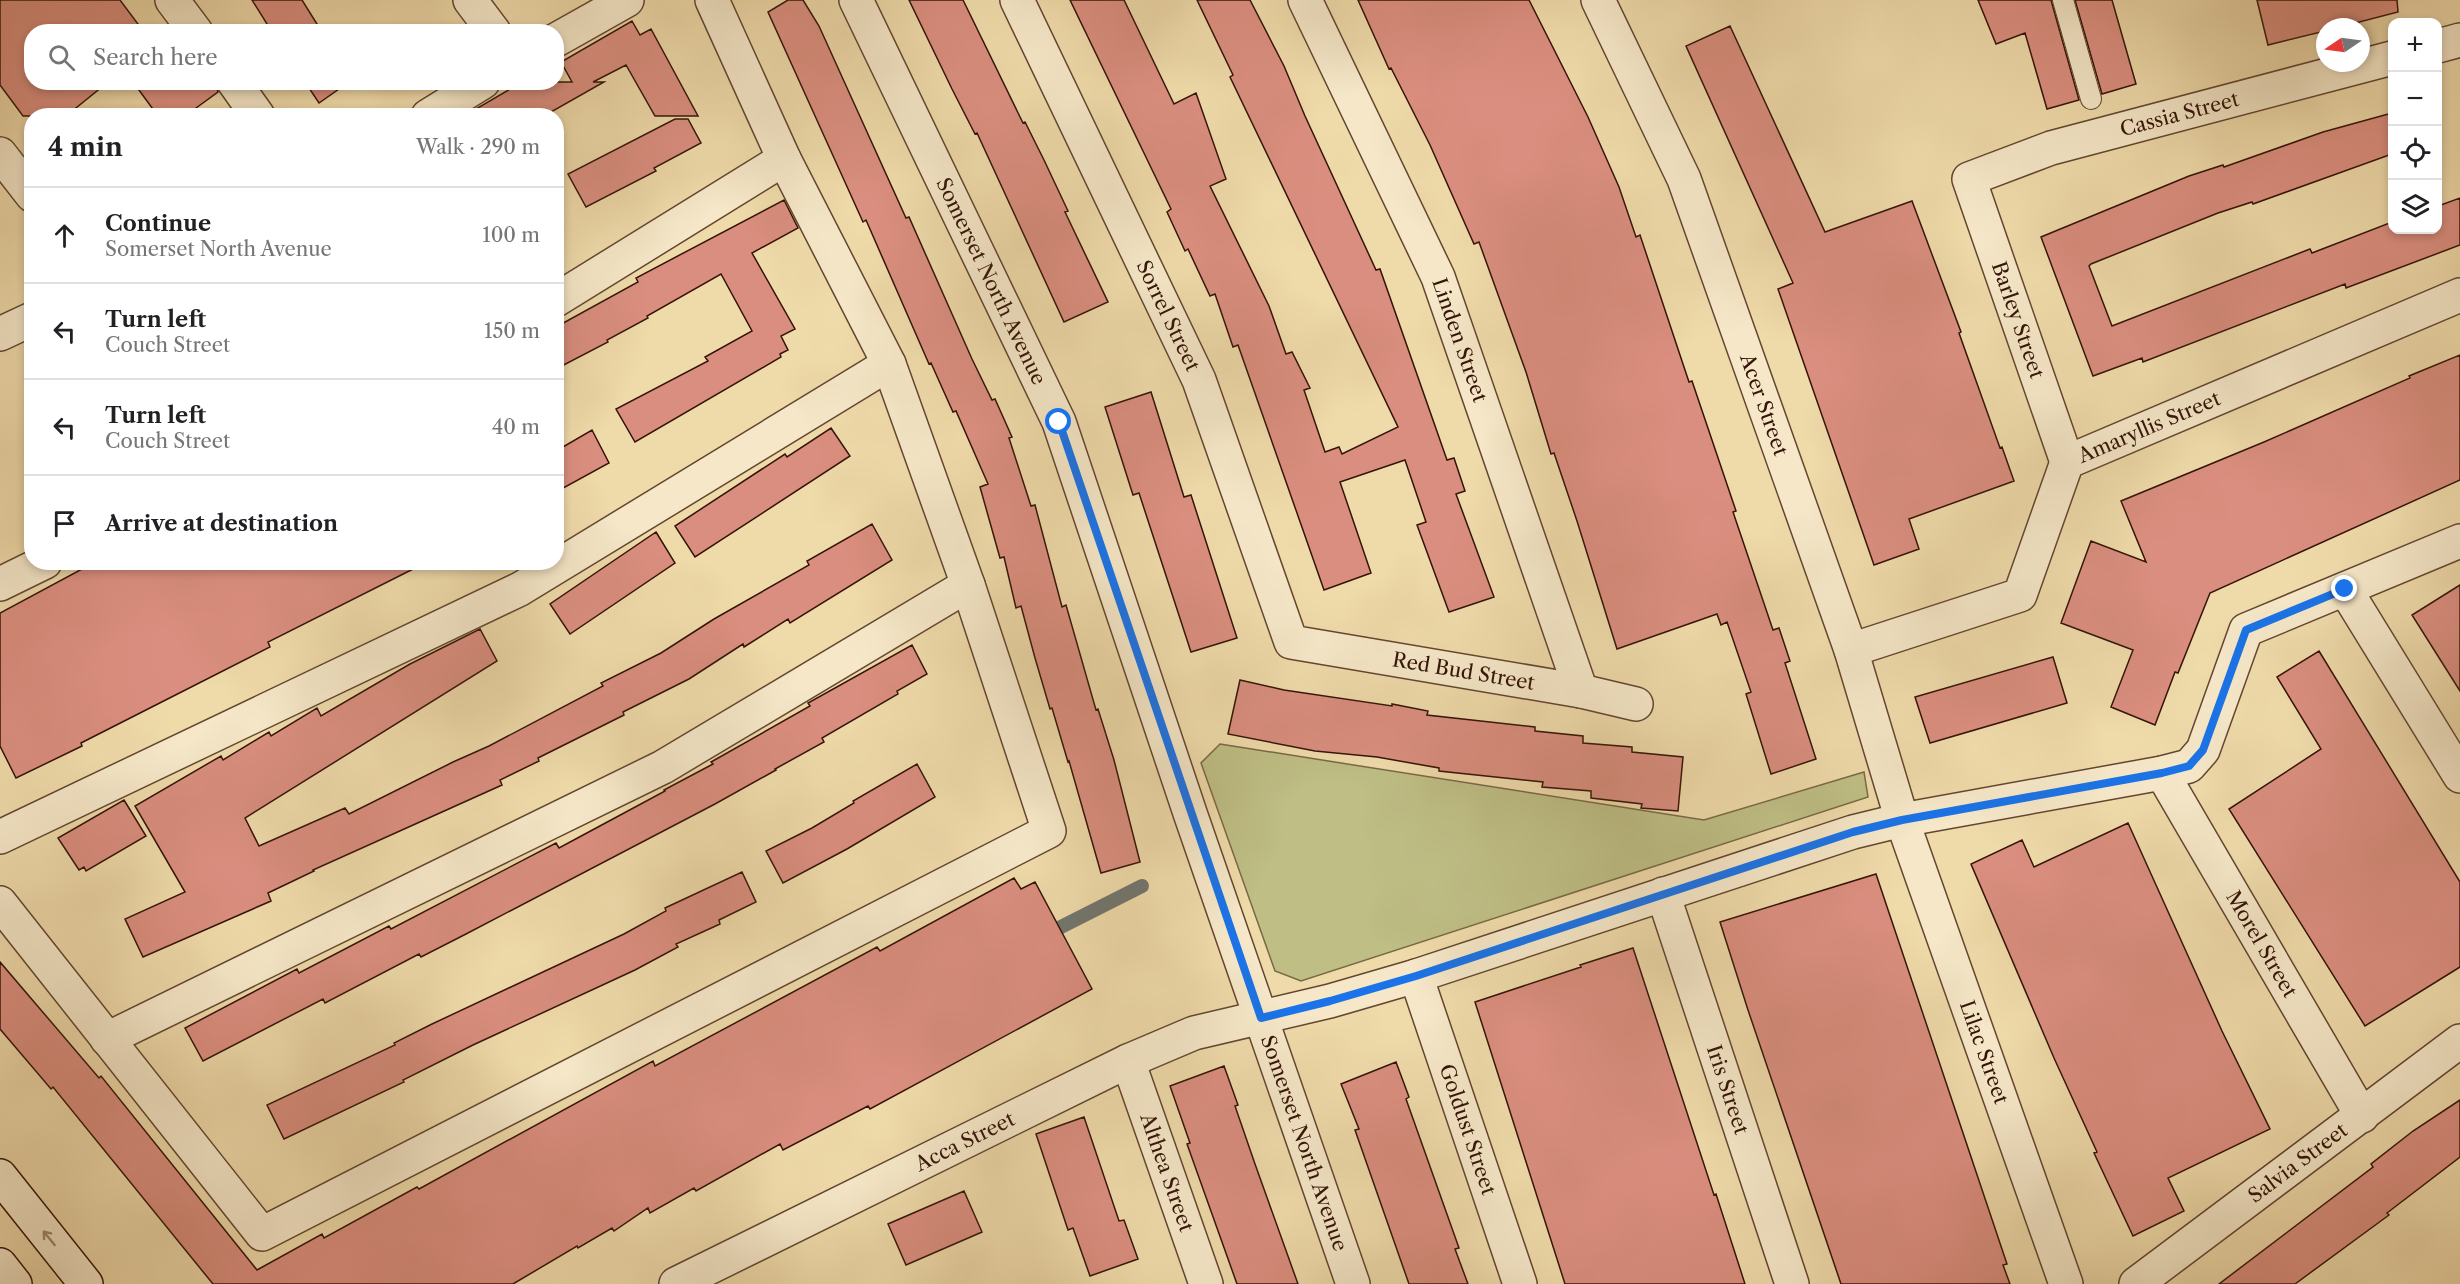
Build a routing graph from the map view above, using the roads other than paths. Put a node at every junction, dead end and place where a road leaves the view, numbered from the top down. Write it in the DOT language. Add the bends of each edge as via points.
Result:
graph roads {
  1 [pos="172,0"];
  2 [pos="470,0"];
  3 [pos="627,0"];
  4 [pos="712,0"];
  5 [pos="856,0"];
  6 [pos="1017,0"];
  7 [pos="1305,0"];
  8 [pos="1598,0"];
  9 [pos="2063,0"];
  10 [pos="190,24"];
  11 [pos="488,24"];
  12 [pos="564,35"];
  13 [pos="2460,40"];
  14 [pos="2442,45"];
  15 [pos="2388,59"];
  16 [pos="240,90"];
  17 [pos="470,90"];
  18 [pos="2091,99"];
  19 [pos="252,108"];
  20 [pos="441,108"];
  21 [pos="0,154"];
  22 [pos="784,159"];
  23 [pos="1969,179"];
  24 [pos="24,185"];
  25 [pos="564,295"];
  26 [pos="2460,295"];
  27 [pos="24,323"];
  28 [pos="0,334"];
  29 [pos="889,364"];
  30 [pos="2067,462"];
  31 [pos="2460,542"];
  32 [pos="564,562"];
  33 [pos="29,570"];
  34 [pos="551,570"];
  35 [pos="0,584"];
  36 [pos="968,585"];
  37 [pos="2345,589"];
  38 [pos="1291,642"];
  39 [pos="1851,650"];
  40 [pos="1581,691"];
  41 [pos="1636,704"];
  42 [pos="2162,773"];
  43 [pos="2460,776"];
  44 [pos="1902,820"];
  45 [pos="0,837"];
  46 [pos="1663,894"];
  47 [pos="0,903"];
  48 [pos="1416,976"];
  49 [pos="1261,1018"];
  50 [pos="107,1039"];
  51 [pos="2460,1041"];
  52 [pos="1128,1061"];
  53 [pos="2362,1116"];
  54 [pos="0,1176"];
  55 [pos="0,1265"];
  56 [pos="683,1282"];
  57 [pos="15,1284"];
  58 [pos="86,1284"];
  59 [pos="1206,1284"];
  60 [pos="1353,1284"];
  61 [pos="1520,1284"];
  62 [pos="1792,1284"];
  63 [pos="2066,1284"];
  64 [pos="2136,1284"];
  1 -- 10 [label="street"];
  2 -- 11 [label="street"];
  3 -- 12 [label="street"];
  4 -- 22 [label="street"];
  5 -- 49 [label="street, Somerset North Avenue" via="1059,422"];
  6 -- 38 [label="street, Sorrel Street" via="1199,380"];
  7 -- 40 [label="street, Linden Street" via="1438,277"];
  8 -- 39 [label="street, Acer Street" via="1684,179"];
  9 -- 18 [label="lane"];
  13 -- 14 [label="street"];
  15 -- 23 [label="street, Cassia Street" via="2051,148"];
  16 -- 19 [label="street"];
  17 -- 20 [label="street"];
  21 -- 24 [label="street"];
  22 -- 25 [label="street"];
  22 -- 29 [label="street"];
  23 -- 30 [label="street, Barley Street"];
  26 -- 30 [label="street, Amaryllis Street"];
  27 -- 28 [label="street"];
  29 -- 32 [label="street"];
  29 -- 36 [label="street"];
  30 -- 39 [label="street, Amaryllis Street" via="2020,595"];
  31 -- 37 [label="street, Acca Street"];
  33 -- 35 [label="street"];
  34 -- 45 [label="street" via="520,589"];
  36 -- 50 [label="street" via="663,767"];
  36 -- 50 [label="street" via="1049,831 1038,837 262,1234"];
  37 -- 42 [label="street, Acca Street" via="2246,630 2203,750 2189,766"];
  37 -- 43 [label="street"];
  38 -- 40 [label="street, Red Bud Street"];
  39 -- 44 [label="street, Acer Street"];
  40 -- 41 [label="street, Red Bud Street"];
  42 -- 44 [label="street, Acca Street"];
  42 -- 53 [label="street, Morel Street"];
  44 -- 46 [label="street, Acca Street" via="1853,832"];
  44 -- 63 [label="street, Lilac Street"];
  46 -- 48 [label="street, Acca Street"];
  46 -- 62 [label="street, Iris Street"];
  47 -- 50 [label="street"];
  48 -- 49 [label="street, Acca Street"];
  48 -- 61 [label="street, Goldust Street"];
  49 -- 52 [label="street, Acca Street" via="1194,1033"];
  49 -- 60 [label="street, Somerset North Avenue"];
  51 -- 53 [label="street, Salvia Street"];
  52 -- 56 [label="street, Acca Street"];
  52 -- 59 [label="street, Althea Street"];
  53 -- 64 [label="street, Salvia Street"];
  58 -- 54 [label="street, one-way"];
  55 -- 57 [label="street"];
}
